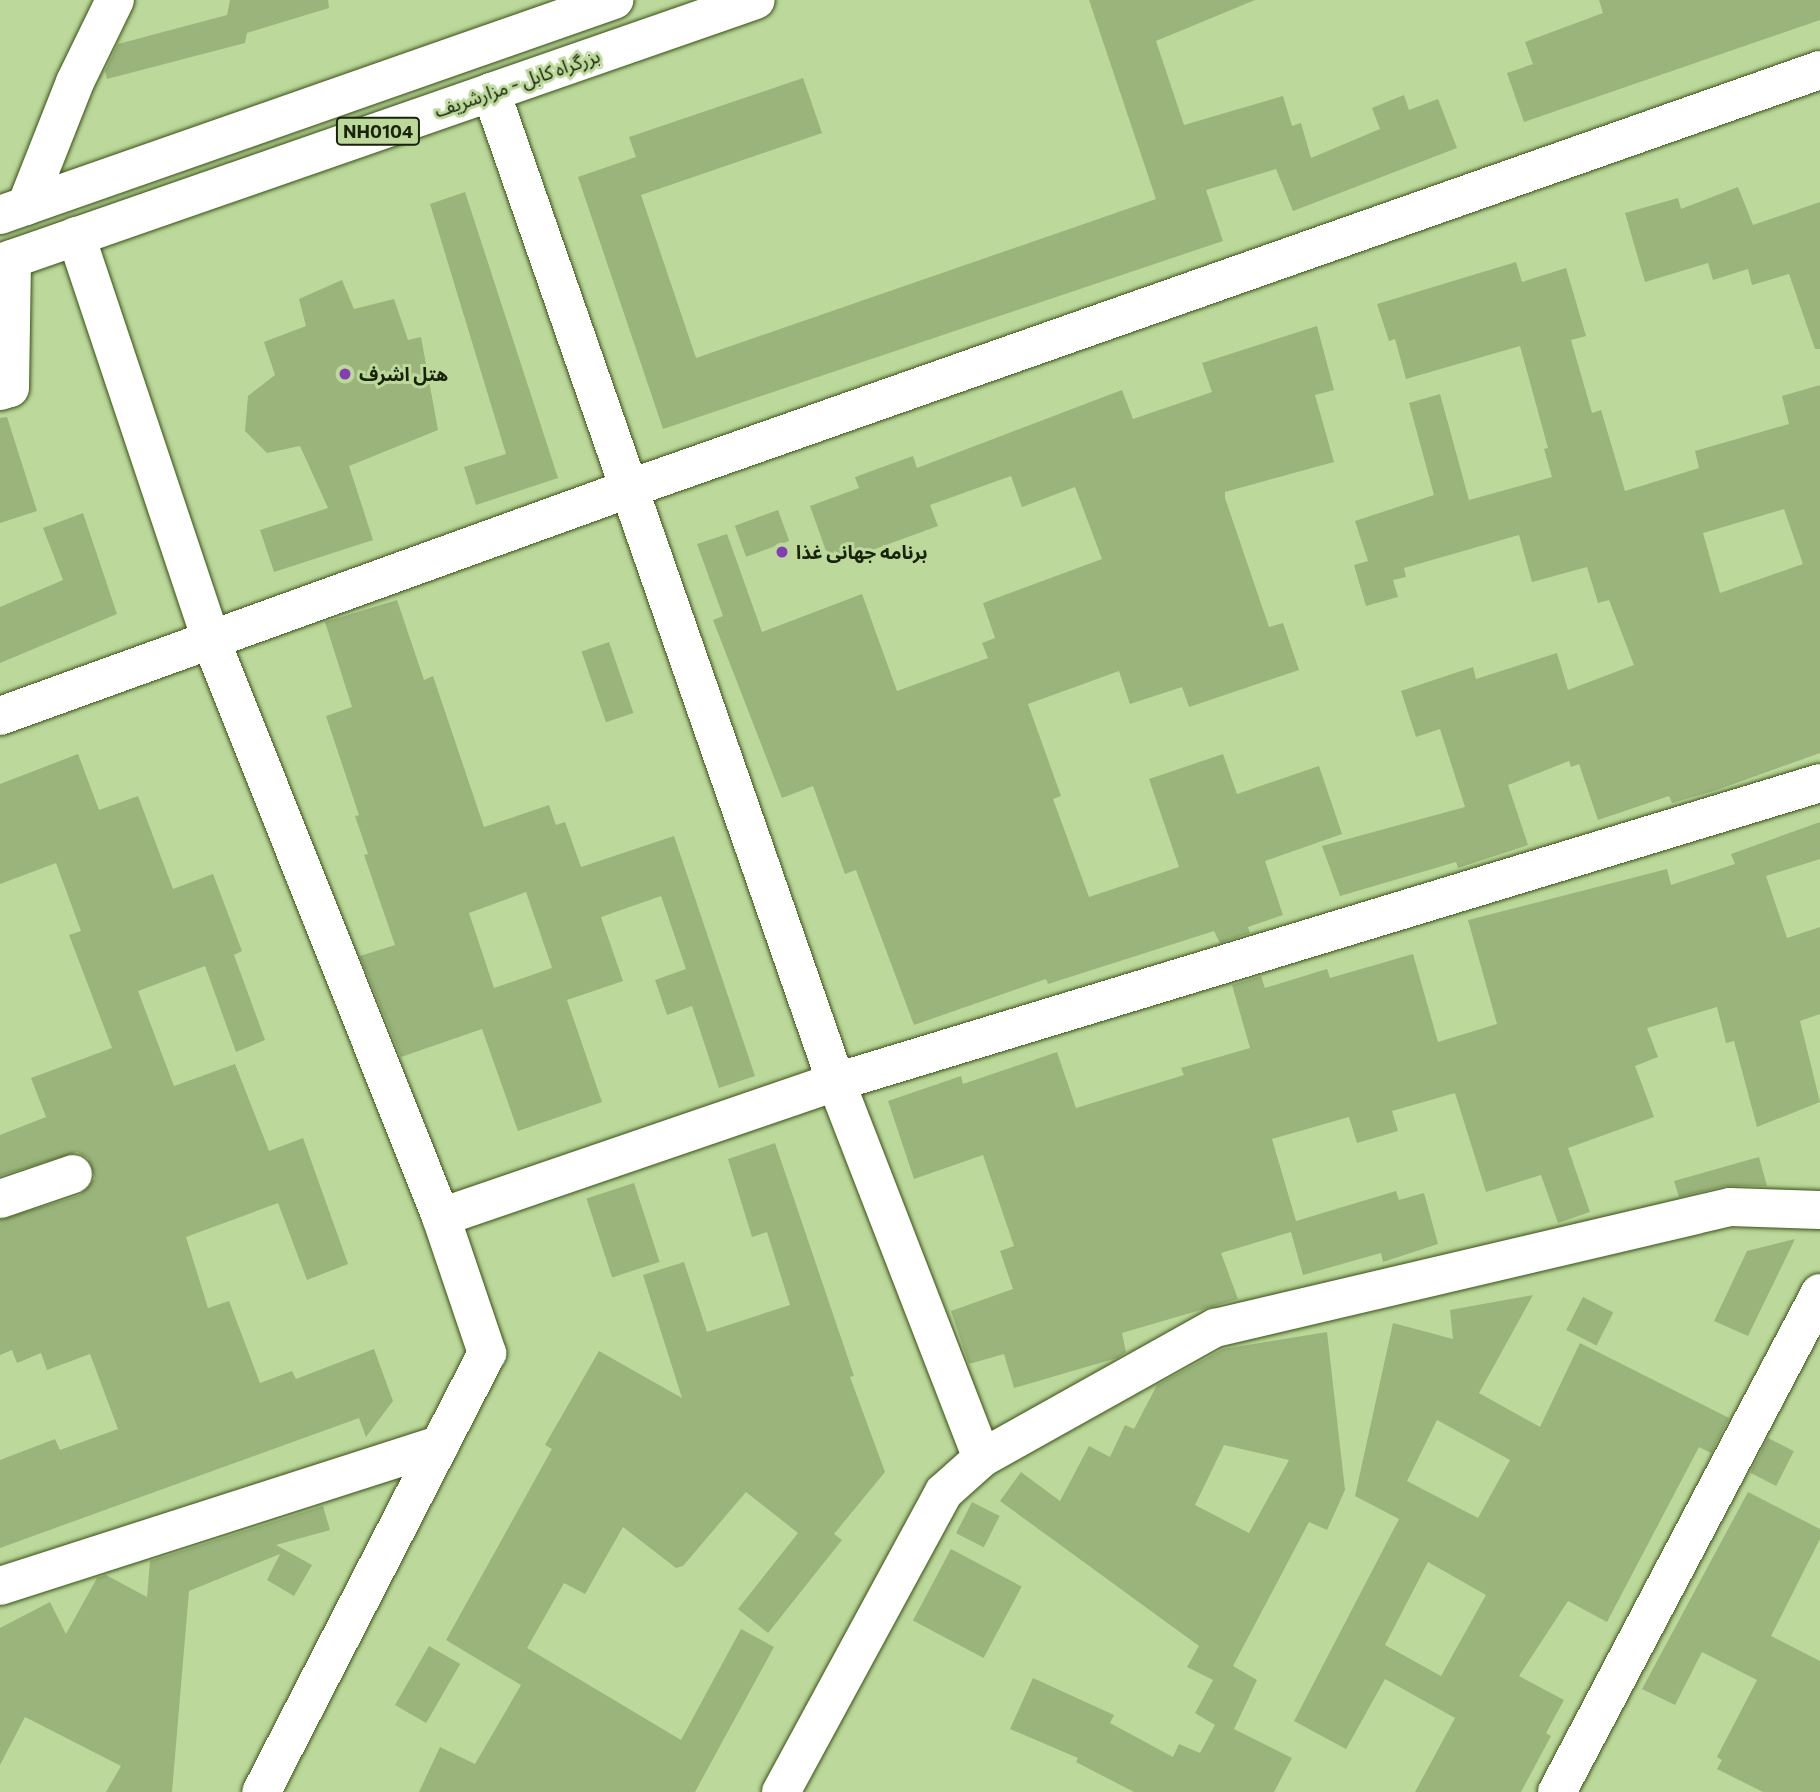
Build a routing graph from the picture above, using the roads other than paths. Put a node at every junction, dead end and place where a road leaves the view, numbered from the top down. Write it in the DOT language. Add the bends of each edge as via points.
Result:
graph roads {
  1 [pos="115,0"];
  2 [pos="614,0"];
  3 [pos="757,0"];
  4 [pos="1820,70"];
  5 [pos="491,92"];
  6 [pos="13,211"];
  7 [pos="76,236"];
  8 [pos="6,261"];
  9 [pos="0,391"];
  10 [pos="631,488"];
  11 [pos="212,643"];
  12 [pos="0,716"];
  13 [pos="1820,783"];
  14 [pos="836,1082"];
  15 [pos="73,1174"];
  16 [pos="0,1199"];
  17 [pos="1820,1210"];
  18 [pos="441,1217"];
  19 [pos="1820,1293"];
  20 [pos="440,1445"];
  21 [pos="982,1458"];
  22 [pos="0,1586"];
  23 [pos="261,1792"];
  24 [pos="781,1792"];
  25 [pos="1557,1792"];
  1 -- 6 [label="main road"];
  2 -- 6 [label="main road, NH0104"];
  3 -- 5 [label="main road, بزرگراه کابل - مزارشریف / NH0104"];
  4 -- 10 [label="main road"];
  5 -- 7 [label="main road, بزرگراه کابل - مزارشریف / NH0104"];
  5 -- 10 [label="main road"];
  7 -- 8 [label="main road, بزرگراه کابل - مزارشریف / NH0104"];
  7 -- 11 [label="main road"];
  8 -- 9 [label="main road" via="10,388"];
  10 -- 11 [label="main road"];
  10 -- 14 [label="main road"];
  11 -- 12 [label="main road"];
  11 -- 18 [label="main road"];
  13 -- 14 [label="main road"];
  14 -- 18 [label="main road"];
  14 -- 21 [label="main road"];
  15 -- 16 [label="main road"];
  17 -- 21 [label="main road" via="1730,1207 1215,1328"];
  18 -- 20 [label="main road" via="488,1353"];
  19 -- 25 [label="main road"];
  20 -- 22 [label="main road"];
  20 -- 23 [label="main road"];
  21 -- 24 [label="main road" via="944,1492"];
}
